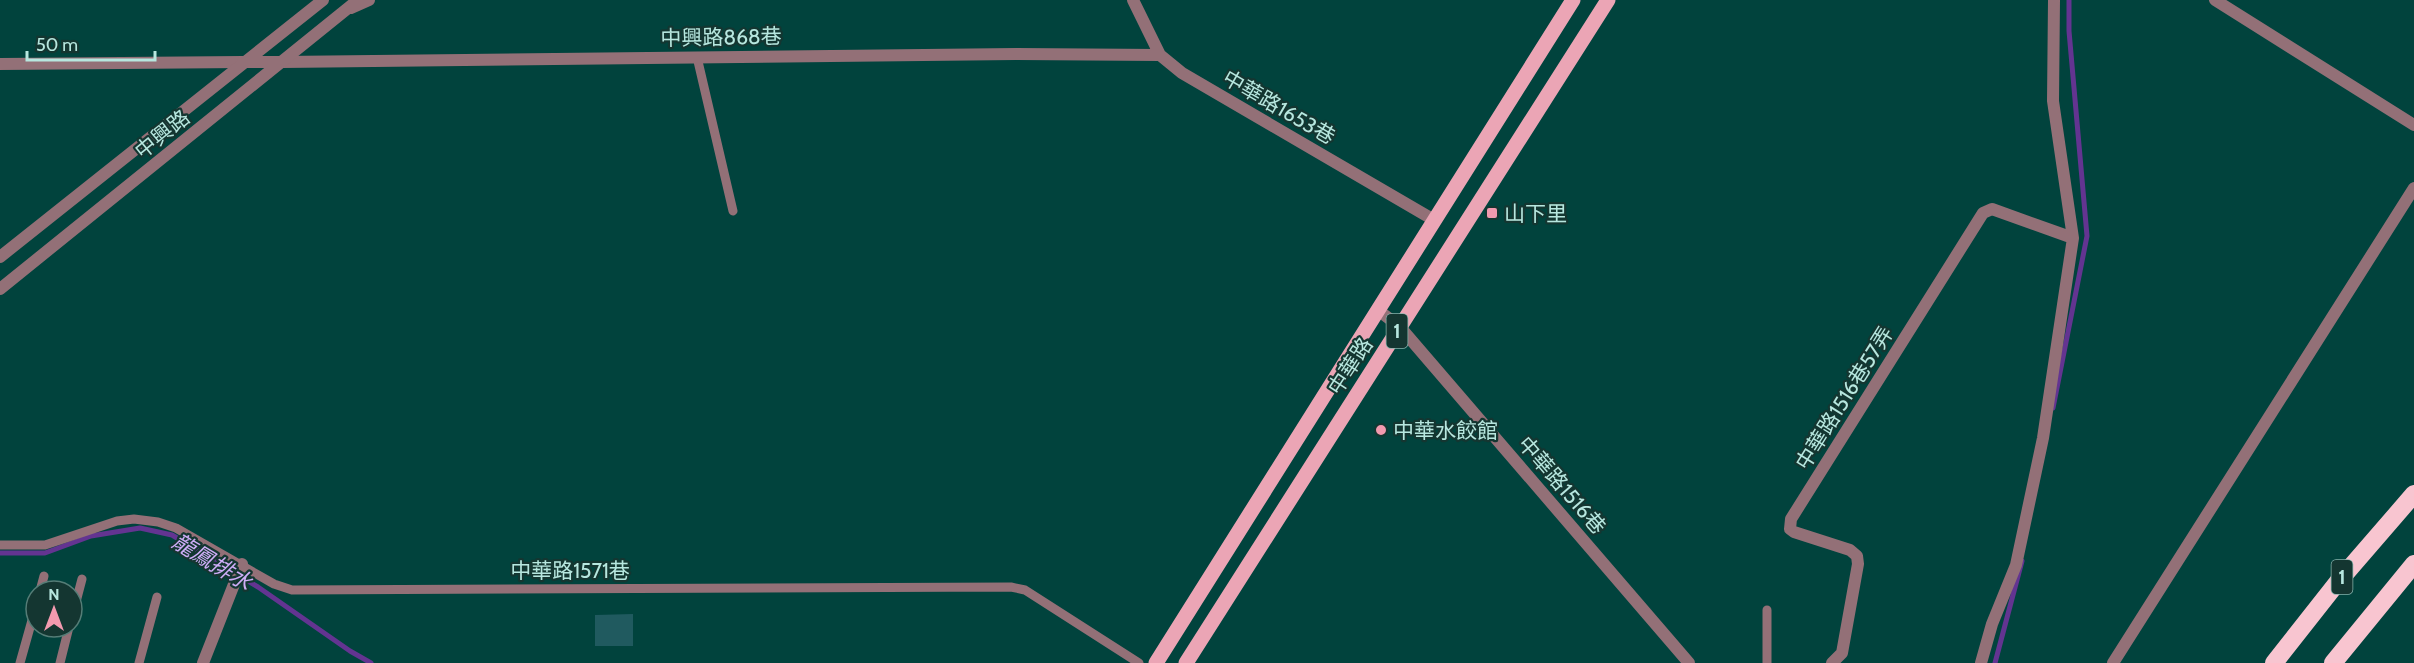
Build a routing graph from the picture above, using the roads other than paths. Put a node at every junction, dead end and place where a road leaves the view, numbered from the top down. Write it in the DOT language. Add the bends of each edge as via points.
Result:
graph roads {
  1 [pos="324,0"];
  2 [pos="358,0"];
  3 [pos="369,0"];
  4 [pos="1133,0"];
  5 [pos="1573,0"];
  6 [pos="1608,0"];
  7 [pos="2054,0"];
  8 [pos="2215,0"];
  9 [pos="347,9"];
  10 [pos="1160,55"];
  11 [pos="697,57"];
  12 [pos="243,62"];
  13 [pos="282,62"];
  14 [pos="0,64"];
  15 [pos="2414,125"];
  16 [pos="2414,188"];
  17 [pos="733,211"];
  18 [pos="1434,220"];
  19 [pos="1458,234"];
  20 [pos="2073,238"];
  21 [pos="0,257"];
  22 [pos="0,289"];
  23 [pos="1378,310"];
  24 [pos="1400,327"];
  25 [pos="2414,494"];
  26 [pos="0,545"];
  27 [pos="2414,564"];
  28 [pos="239,571"];
  29 [pos="44,576"];
  30 [pos="43,579"];
  31 [pos="157,597"];
  32 [pos="1767,610"];
  33 [pos="27,639"];
  34 [pos="66,639"];
  35 [pos="20,663"];
  36 [pos="60,663"];
  37 [pos="139,663"];
  38 [pos="203,663"];
  39 [pos="1139,663"];
  40 [pos="1156,663"];
  41 [pos="1186,663"];
  42 [pos="1689,663"];
  43 [pos="1767,663"];
  44 [pos="1832,663"];
  45 [pos="1981,663"];
  46 [pos="2113,663"];
  47 [pos="2274,663"];
  48 [pos="2333,663"];
  1 -- 12 [label="street, 中興路"];
  2 -- 9 [label="street, 中興路"];
  3 -- 9 [label="street, 中興路"];
  4 -- 10 [label="street, 中華路1653巷"];
  5 -- 18 [label="main road, 中華路 / 1"];
  6 -- 19 [label="main road, 中華路 / 1"];
  7 -- 20 [label="street" via="2054,101"];
  8 -- 15 [label="street"];
  9 -- 13 [label="street, 中興路"];
  10 -- 11 [label="street, 中興路868巷"];
  10 -- 18 [label="street, 中華路1653巷" via="1182,73"];
  11 -- 13 [label="street, 中興路868巷"];
  11 -- 17 [label="lane"];
  12 -- 13 [label="street, 中興路868巷"];
  12 -- 14 [label="street, 中興路868巷"];
  12 -- 21 [label="street, 中興路"];
  13 -- 22 [label="street, 中興路"];
  16 -- 46 [label="street"];
  18 -- 19 [label="main road"];
  18 -- 23 [label="main road, 中華路 / 1"];
  19 -- 24 [label="main road, 中華路 / 1"];
  20 -- 44 [label="street, 中華路1516巷57弄" via="1992,209 1983,213 1791,519 1790,529 1794,532 1850,550 1857,556 1842,653"];
  20 -- 45 [label="street" via="2043,438 2019,554"];
  23 -- 24 [label="street, 中華路1516巷"];
  23 -- 40 [label="main road, 中華路 / 1"];
  24 -- 41 [label="main road, 中華路 / 1"];
  24 -- 42 [label="street, 中華路1516巷"];
  25 -- 47 [label="highway, 1"];
  26 -- 28 [label="lane, 中華路1571巷" via="45,545 134,519 176,528"];
  27 -- 48 [label="highway, 1"];
  28 -- 38 [label="street"];
  28 -- 39 [label="lane, 中華路1571巷" via="292,590 1011,587 1025,590"];
  29 -- 30 [label="lane"];
  31 -- 37 [label="lane"];
  32 -- 43 [label="lane"];
  33 -- 35 [label="lane"];
  34 -- 36 [label="lane"];
}
